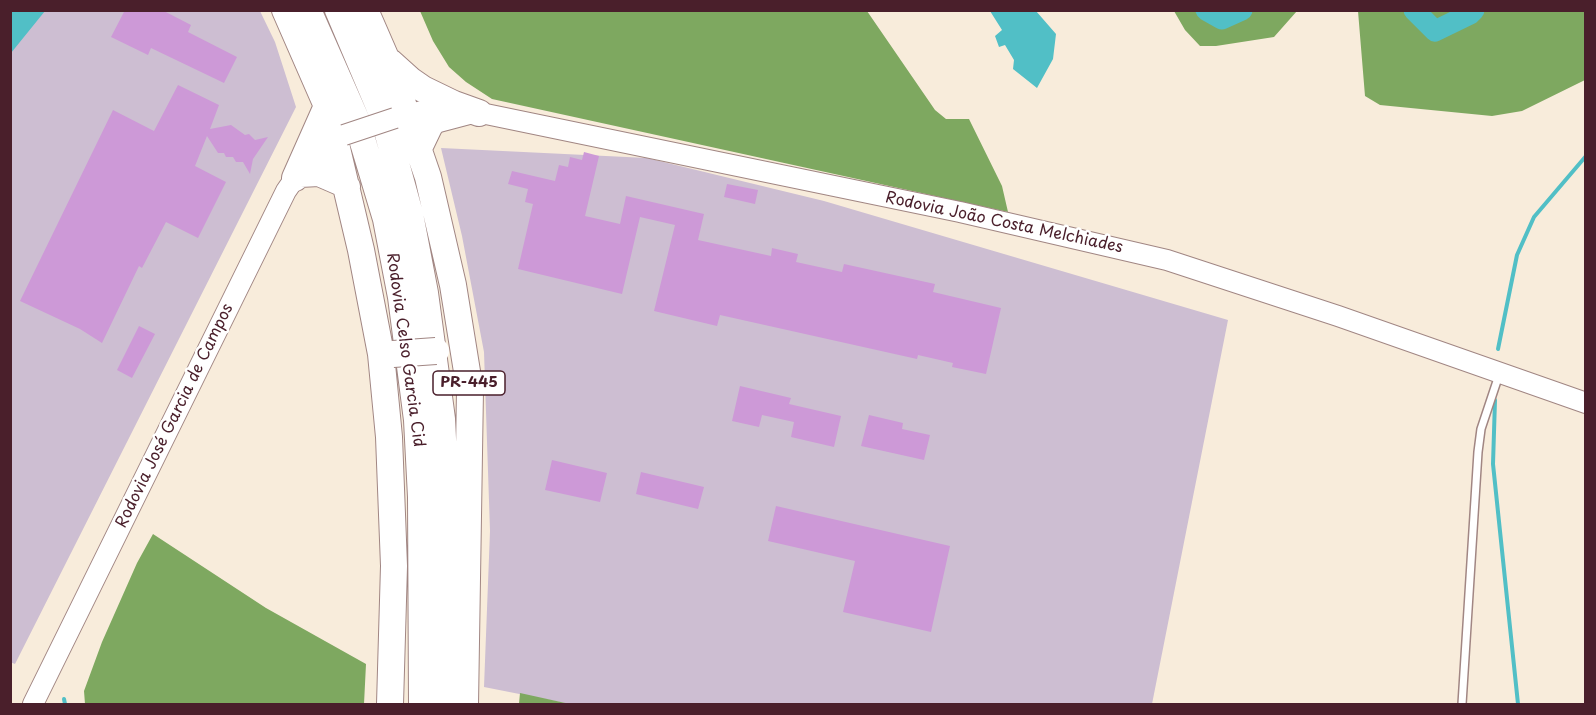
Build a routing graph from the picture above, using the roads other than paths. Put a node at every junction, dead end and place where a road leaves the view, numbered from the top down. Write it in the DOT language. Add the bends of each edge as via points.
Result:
graph roads {
  1 [pos="285,10"];
  2 [pos="308,10"];
  3 [pos="338,10"];
  4 [pos="365,10"];
  5 [pos="384,57"];
  6 [pos="327,106"];
  7 [pos="474,112"];
  8 [pos="401,116"];
  9 [pos="340,138"];
  10 [pos="419,148"];
  11 [pos="298,176"];
  12 [pos="347,187"];
  13 [pos="463,348"];
  14 [pos="387,354"];
  15 [pos="1500,373"];
  16 [pos="1586,403"];
  17 [pos="33,705"];
  18 [pos="390,705"];
  19 [pos="422,705"];
  20 [pos="447,705"];
  21 [pos="465,705"];
  22 [pos="1462,705"];
  1 -- 6 [label="highway, Rodovia Celso Garcia Cid"];
  2 -- 19 [label="highway, Rodovia Celso Garcia Cid / PR-445" via="356,119 386,219 401,297 417,420 422,497"];
  3 -- 20 [label="highway, Rodovia Celso Garcia Cid / PR-445" via="383,116 410,214 425,293 442,418"];
  4 -- 5 [label="highway, PR-445"];
  5 -- 7 [label="highway" via="423,88"];
  5 -- 8 [label="highway, PR-445"];
  6 -- 9 [label="highway, Rodovia Celso Garcia Cid"];
  6 -- 11 [label="highway"];
  7 -- 8 [label="street, Rodovia João Costa Melchiades" via="445,107"];
  7 -- 10 [label="highway" via="435,120"];
  7 -- 15 [label="street, Rodovia João Costa Melchiades" via="948,210 1167,260"];
  8 -- 9 [label="street, Rodovia João Costa Melchiades, bridge"];
  8 -- 10 [label="highway, PR-445"];
  9 -- 11 [label="street, Rodovia José Garcia de Campos"];
  9 -- 12 [label="highway, Rodovia Celso Garcia Cid"];
  10 -- 13 [label="highway, PR-445" via="453,285"];
  11 -- 12 [label="highway" via="319,173"];
  11 -- 17 [label="street, Rodovia José Garcia de Campos" via="286,191"];
  12 -- 14 [label="highway, Rodovia Celso Garcia Cid"];
  13 -- 14 [label="highway, bridge"];
  13 -- 21 [label="highway, PR-445" via="470,390"];
  14 -- 18 [label="highway, Rodovia Celso Garcia Cid" via="394,566"];
  15 -- 16 [label="street, Rodovia João Costa Melchiades"];
  15 -- 22 [label="lane" via="1483,421 1478,452"];
}
